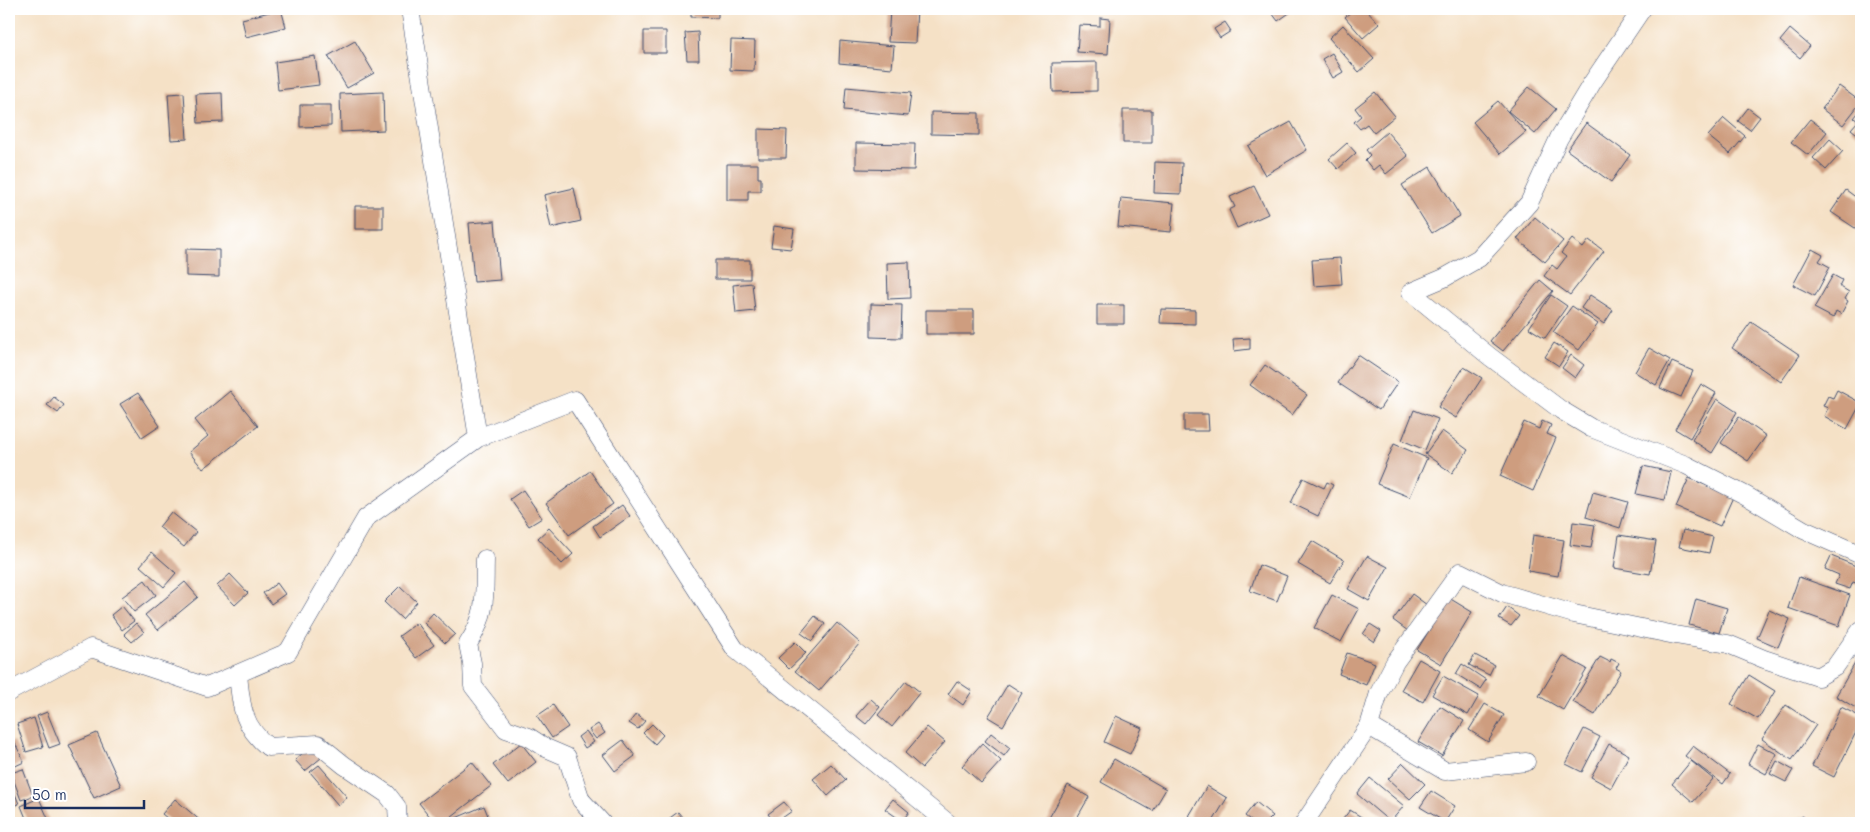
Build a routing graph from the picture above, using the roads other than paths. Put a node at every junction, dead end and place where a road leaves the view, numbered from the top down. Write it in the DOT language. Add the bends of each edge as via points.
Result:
graph roads {
  1 [pos="410,9"];
  2 [pos="1642,9"];
  3 [pos="478,438"];
  4 [pos="1861,555"];
  5 [pos="485,559"];
  6 [pos="1861,630"];
  7 [pos="238,674"];
  8 [pos="9,692"];
  9 [pos="1369,726"];
  10 [pos="1526,762"];
  11 [pos="398,823"];
  12 [pos="602,823"];
  13 [pos="948,823"];
  14 [pos="1304,823"];
  1 -- 3 [label="street"];
  2 -- 4 [label="street" via="1559,138 1529,204 1479,258 1411,292 1489,356 1561,410 1591,428 1686,465 1804,530"];
  3 -- 7 [label="street" via="366,518 288,652"];
  3 -- 13 [label="street" via="575,400 735,649"];
  5 -- 12 [label="street" via="484,611 468,644 472,686 506,729 530,736 546,748 567,757 581,800"];
  6 -- 9 [label="street" via="1835,667 1818,677 1728,644 1574,614 1502,593 1460,572 1395,662 1379,693"];
  7 -- 8 [label="street" via="207,687 91,648"];
  7 -- 11 [label="street" via="241,708 256,736 268,747 318,744 387,794 397,807"];
  9 -- 10 [label="street" via="1445,771"];
  9 -- 14 [label="street"];
}
